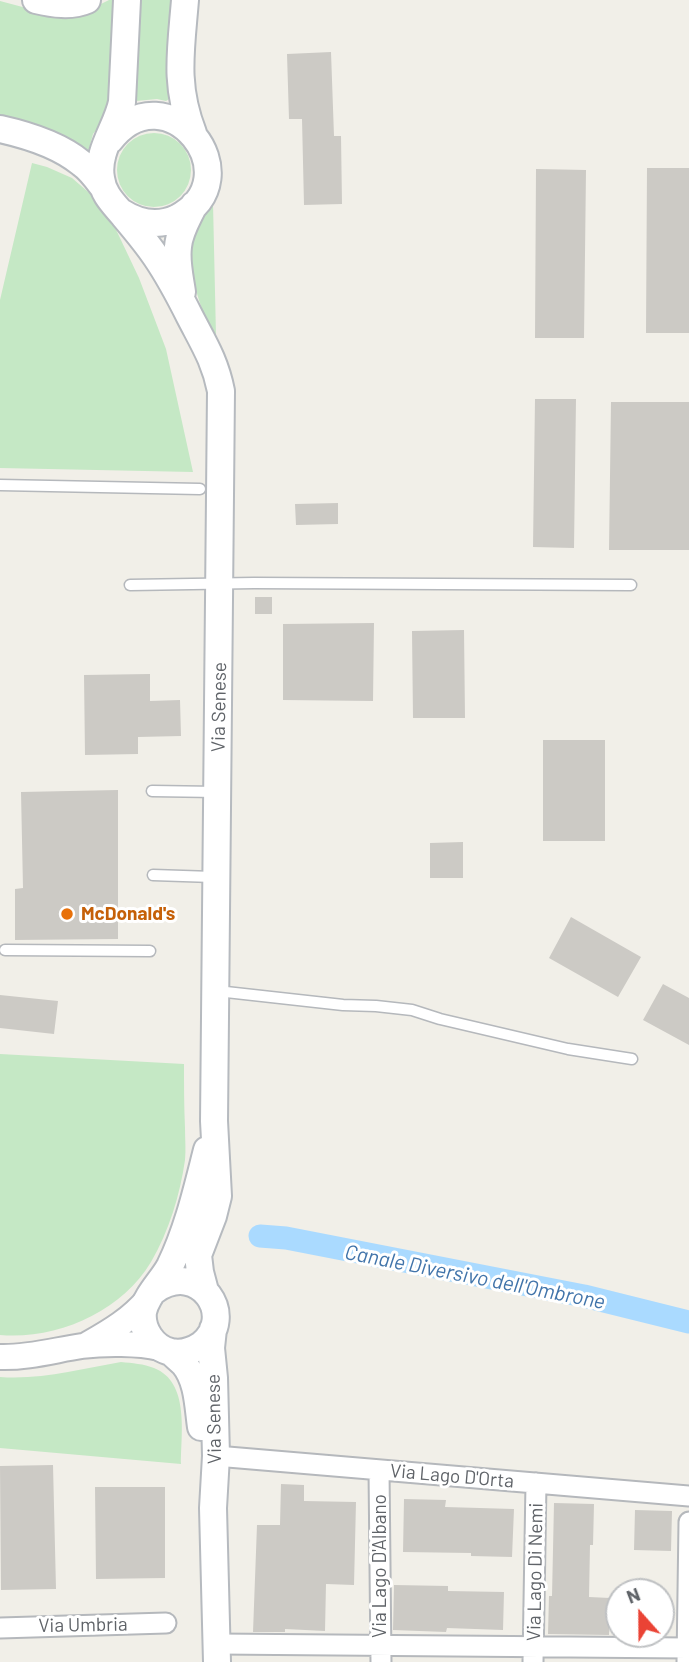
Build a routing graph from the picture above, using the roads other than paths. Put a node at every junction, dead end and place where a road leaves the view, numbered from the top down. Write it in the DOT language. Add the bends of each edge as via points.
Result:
graph roads {
  1 [pos="36,0"];
  2 [pos="87,0"];
  3 [pos="127,0"];
  4 [pos="185,0"];
  5 [pos="0,129"];
  6 [pos="193,133"];
  7 [pos="109,141"];
  8 [pos="103,187"];
  9 [pos="194,205"];
  10 [pos="121,212"];
  11 [pos="183,301"];
  12 [pos="0,485"];
  13 [pos="200,489"];
  14 [pos="220,583"];
  15 [pos="130,585"];
  16 [pos="631,585"];
  17 [pos="152,791"];
  18 [pos="218,792"];
  19 [pos="153,875"];
  20 [pos="217,877"];
  21 [pos="5,950"];
  22 [pos="150,951"];
  23 [pos="216,991"];
  24 [pos="632,1059"];
  25 [pos="214,1121"];
  26 [pos="205,1291"];
  27 [pos="151,1294"];
  28 [pos="213,1329"];
  29 [pos="85,1346"];
  30 [pos="165,1350"];
  31 [pos="0,1357"];
  32 [pos="216,1455"];
  33 [pos="379,1470"];
  34 [pos="536,1483"];
  35 [pos="689,1496"];
  36 [pos="213,1508"];
  37 [pos="689,1522"];
  38 [pos="166,1623"];
  39 [pos="0,1628"];
  40 [pos="218,1653"];
  41 [pos="381,1653"];
  42 [pos="533,1654"];
  43 [pos="687,1655"];
  1 -- 2 [label="main road" via="77,5"];
  3 -- 7 [label="main road" via="121,111"];
  4 -- 6 [label="main road, Via Senese" via="179,77"];
  5 -- 8 [label="main road, Via Senese" via="66,153"];
  6 -- 7 [label="main road" via="172,119 147,117 125,124"];
  6 -- 9 [label="main road, Via Senese" via="208,168 202,194"];
  7 -- 8 [label="main road" via="100,164"];
  8 -- 10 [label="main road, Via Senese"];
  9 -- 10 [label="main road" via="159,223 145,223"];
  9 -- 11 [label="main road, Via Senese" via="178,247"];
  10 -- 11 [label="main road, Via Senese"];
  11 -- 14 [label="main road, Via Senese" via="211,355 221,391"];
  12 -- 13 [label="lane"];
  14 -- 15 [label="lane"];
  14 -- 16 [label="lane"];
  14 -- 18 [label="main road, Via Senese"];
  17 -- 18 [label="lane"];
  18 -- 20 [label="main road, Via Senese"];
  19 -- 20 [label="lane"];
  20 -- 23 [label="main road, Via Senese"];
  21 -- 22 [label="lane"];
  23 -- 24 [label="lane" via="412,1010 568,1049"];
  23 -- 25 [label="main road, Via Senese"];
  25 -- 26 [label="main road, Via Senese" via="218,1196 198,1255"];
  25 -- 27 [label="main road, Via Senese" via="183,1236"];
  26 -- 27 [label="main road" via="195,1284 174,1281"];
  26 -- 28 [label="main road, Via Senese" via="215,1311"];
  27 -- 29 [label="street" via="136,1313"];
  27 -- 30 [label="main road, Via Senese" via="144,1308 145,1330"];
  28 -- 30 [label="main road, Via Senese" via="194,1350"];
  28 -- 32 [label="main road, Via Senese"];
  29 -- 30 [label="street" via="143,1345"];
  29 -- 31 [label="street"];
  30 -- 36 [label="main road, Via Senese" via="185,1365 196,1391"];
  32 -- 33 [label="street, Via Lago D'Orta"];
  32 -- 36 [label="main road, Via Senese"];
  33 -- 34 [label="street, Via Lago D'Orta"];
  33 -- 41 [label="street, Via Lago D'Albano"];
  34 -- 35 [label="street, Via Lago D'Orta"];
  34 -- 42 [label="street, Via Lago Di Nemi"];
  36 -- 40 [label="main road, Via Senese"];
  37 -- 43 [label="street"];
  38 -- 39 [label="street, Via Umbria"];
  40 -- 41 [label="street"];
  41 -- 42 [label="street"];
  42 -- 43 [label="street"];
}
